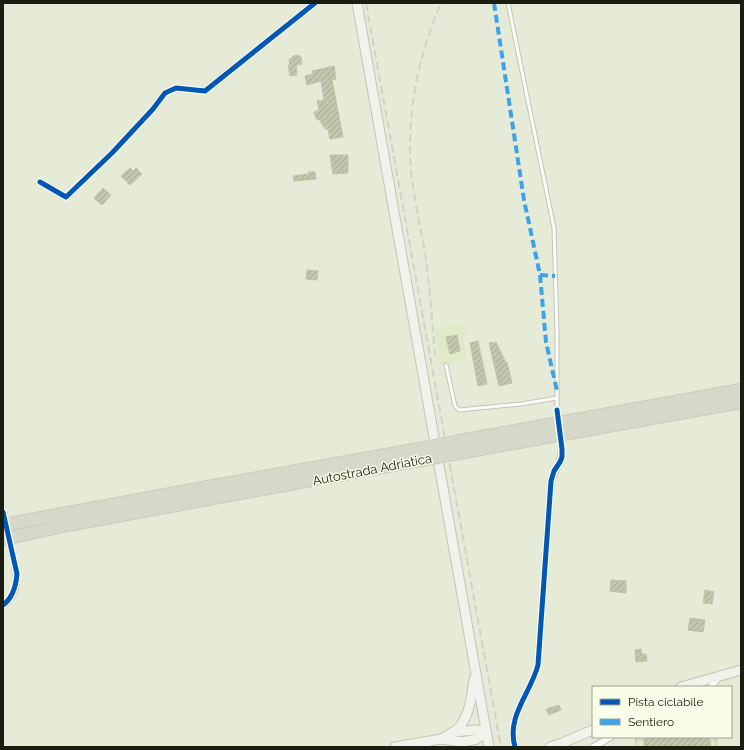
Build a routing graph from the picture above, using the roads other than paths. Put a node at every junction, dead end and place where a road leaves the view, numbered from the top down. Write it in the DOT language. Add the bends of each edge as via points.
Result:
graph roads {
  1 [pos="315,3"];
  2 [pos="356,3"];
  3 [pos="508,3"];
  4 [pos="40,182"];
  5 [pos="446,365"];
  6 [pos="741,390"];
  7 [pos="557,398"];
  8 [pos="741,402"];
  9 [pos="557,410"];
  10 [pos="562,449"];
  11 [pos="420,455"];
  12 [pos="3,517"];
  13 [pos="7,542"];
  14 [pos="3,605"];
  15 [pos="475,670"];
  16 [pos="741,670"];
  17 [pos="720,675"];
  18 [pos="684,686"];
  19 [pos="712,686"];
  20 [pos="592,730"];
  21 [pos="454,732"];
  22 [pos="486,732"];
  23 [pos="609,738"];
  24 [pos="440,739"];
  25 [pos="465,745"];
  26 [pos="395,747"];
  27 [pos="489,747"];
  28 [pos="515,747"];
  29 [pos="550,747"];
  30 [pos="593,747"];
  1 -- 4 [label="street" via="205,91 176,88 165,93 153,110 66,197"];
  2 -- 15 [label="main road"];
  3 -- 7 [label="lane" via="554,228"];
  5 -- 7 [label="lane" via="455,406 459,410"];
  6 -- 11 [label="highway, Autostrada Adriatica, bridge" via="459,441"];
  7 -- 9 [label="lane"];
  8 -- 11 [label="highway, Autostrada Adriatica, bridge" via="464,452"];
  10 -- 28 [label="street" via="560,462 551,481 538,665 516,716"];
  11 -- 12 [label="highway, Autostrada Adriatica"];
  11 -- 13 [label="highway, Autostrada Adriatica" via="74,524"];
  13 -- 14 [label="street" via="17,574 16,584 8,602"];
  15 -- 21 [label="main road" via="471,702 461,725"];
  15 -- 22 [label="main road"];
  16 -- 17 [label="main road"];
  17 -- 18 [label="main road"];
  17 -- 19 [label="street"];
  20 -- 29 [label="main road"];
  21 -- 22 [label="main road"];
  21 -- 24 [label="main road"];
  22 -- 25 [label="main road"];
  22 -- 27 [label="main road"];
  23 -- 30 [label="street"];
  24 -- 25 [label="main road"];
  24 -- 26 [label="main road"];
}
